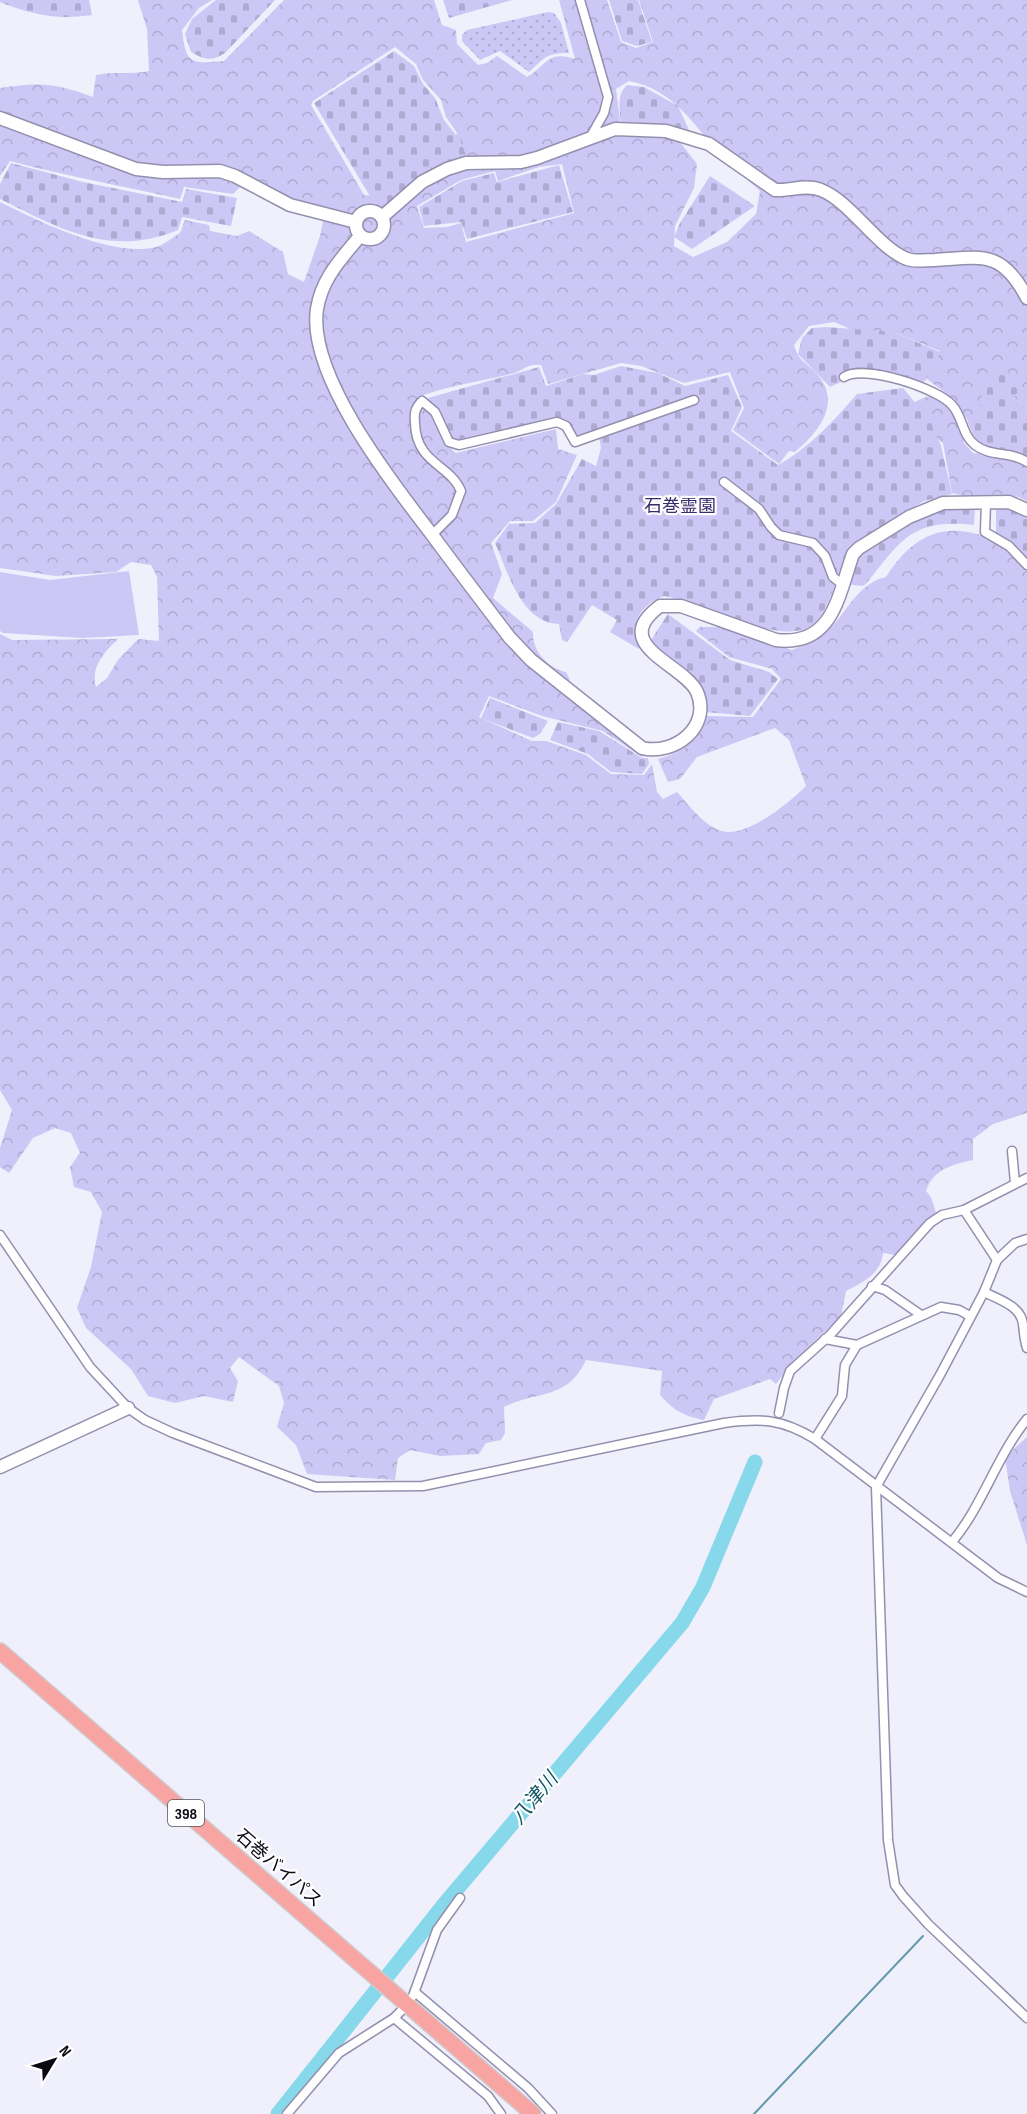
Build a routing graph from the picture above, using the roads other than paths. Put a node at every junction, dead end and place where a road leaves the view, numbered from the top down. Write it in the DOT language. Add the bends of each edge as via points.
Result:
graph roads {
  1 [pos="580,0"];
  2 [pos="0,118"];
  3 [pos="591,136"];
  4 [pos="382,218"];
  5 [pos="356,222"];
  6 [pos="360,236"];
  7 [pos="1027,298"];
  8 [pos="844,377"];
  9 [pos="694,400"];
  10 [pos="1027,462"];
  11 [pos="724,482"];
  12 [pos="986,502"];
  13 [pos="1027,510"];
  14 [pos="432,535"];
  15 [pos="1027,565"];
  16 [pos="842,584"];
  17 [pos="1012,1151"];
  18 [pos="1027,1178"];
  19 [pos="1015,1183"];
  20 [pos="964,1210"];
  21 [pos="0,1235"];
  22 [pos="1027,1239"];
  23 [pos="997,1260"];
  24 [pos="872,1286"];
  25 [pos="984,1292"];
  26 [pos="921,1315"];
  27 [pos="970,1316"];
  28 [pos="825,1339"];
  29 [pos="857,1345"];
  30 [pos="1027,1347"];
  31 [pos="128,1408"];
  32 [pos="779,1413"];
  33 [pos="1027,1419"];
  34 [pos="1027,1426"];
  35 [pos="1018,1431"];
  36 [pos="815,1439"];
  37 [pos="0,1467"];
  38 [pos="876,1487"];
  39 [pos="952,1542"];
  40 [pos="1027,1592"];
  41 [pos="0,1651"];
  42 [pos="460,1898"];
  43 [pos="1027,2018"];
  44 [pos="287,2114"];
  45 [pos="501,2114"];
  46 [pos="533,2114"];
  47 [pos="552,2114"];
  1 -- 3 [label="street" via="608,97"];
  2 -- 5 [label="street" via="136,169 220,171 290,205"];
  3 -- 4 [label="street" via="521,162 466,163 447,169 422,182"];
  3 -- 7 [label="street" via="615,129 640,128 687,136 729,156 775,190 823,190 903,257 919,261 977,257 998,262 1012,273"];
  4 -- 5 [label="street" via="368,211"];
  4 -- 6 [label="street" via="385,226 378,238"];
  5 -- 6 [label="street"];
  6 -- 14 [label="street" via="335,265 322,290 317,311 318,334 346,411"];
  8 -- 10 [label="street" via="867,372 937,392 954,406 968,439 976,446 1012,454"];
  9 -- 14 [label="street" via="575,442 567,426 557,422 459,446 449,442 435,412 422,402 414,419 419,444 461,491 452,515"];
  11 -- 16 [label="street" via="759,509 779,535 813,543 825,556 833,577"];
  12 -- 13 [label="street" via="1009,502"];
  12 -- 15 [label="street" via="985,532 1009,546"];
  12 -- 16 [label="street" via="943,503 909,517 853,554"];
  14 -- 16 [label="street" via="531,660 642,748 651,750 672,747 683,740 695,728 700,705 690,683 646,645 642,633 651,613 660,606 681,606 776,640 792,642 813,635 825,625"];
  17 -- 19 [label="street"];
  18 -- 19 [label="street"];
  19 -- 20 [label="street"];
  20 -- 23 [label="street"];
  20 -- 24 [label="street" via="936,1219"];
  21 -- 31 [label="street" via="90,1367"];
  22 -- 23 [label="street" via="1015,1243"];
  23 -- 25 [label="street"];
  24 -- 26 [label="street" via="885,1290"];
  24 -- 28 [label="street"];
  25 -- 27 [label="street"];
  25 -- 30 [label="street" via="1019,1313"];
  26 -- 27 [label="street" via="941,1307"];
  26 -- 29 [label="street"];
  27 -- 38 [label="street"];
  28 -- 29 [label="street"];
  28 -- 32 [label="street" via="790,1371"];
  29 -- 36 [label="street" via="845,1365 842,1396"];
  31 -- 36 [label="street" via="173,1433 316,1487 423,1485 750,1419 785,1424"];
  31 -- 37 [label="street"];
  33 -- 35 [label="street"];
  34 -- 35 [label="street"];
  35 -- 39 [label="street"];
  36 -- 38 [label="street"];
  38 -- 39 [label="street"];
  38 -- 43 [label="street" via="888,1840 895,1885 928,1924"];
  39 -- 40 [label="street" via="998,1578"];
  41 -- 46 [label="highway, 石巻バイパス / 398"];
  42 -- 47 [label="street" via="437,1930 413,1996 528,2088"];
  44 -- 45 [label="street" via="339,2053 397,2015 488,2096"];
}
